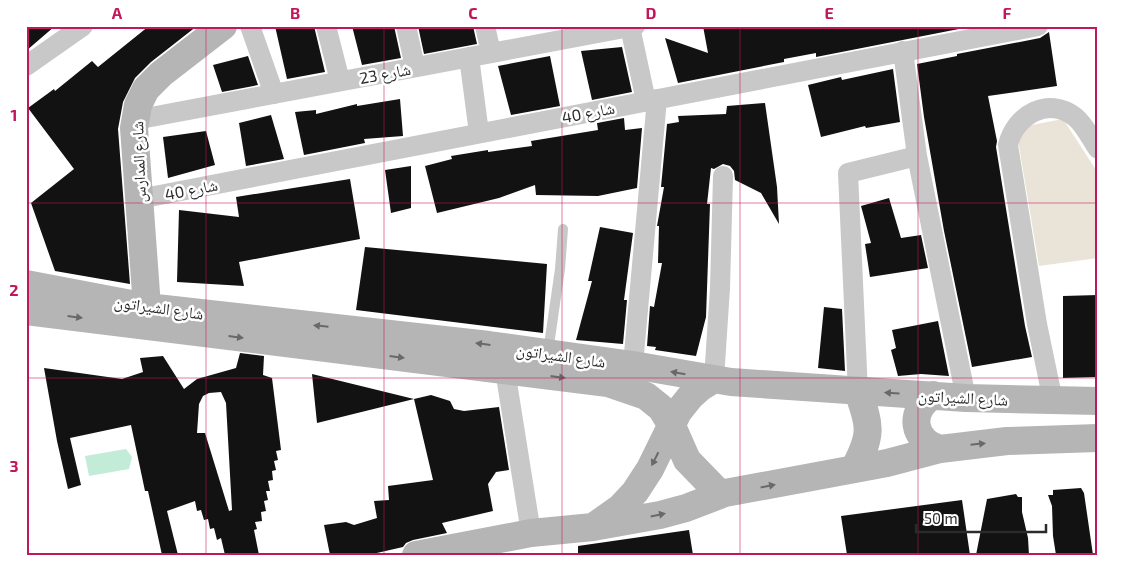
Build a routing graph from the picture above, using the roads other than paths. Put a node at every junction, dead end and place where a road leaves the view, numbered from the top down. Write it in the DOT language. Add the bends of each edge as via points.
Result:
graph roads {
  1 [pos="83,26"];
  2 [pos="223,26"];
  3 [pos="250,26"];
  4 [pos="326,26"];
  5 [pos="406,26"];
  6 [pos="485,26"];
  7 [pos="1038,26"];
  8 [pos="633,27"];
  9 [pos="580,31"];
  10 [pos="903,51"];
  11 [pos="491,53"];
  12 [pos="469,58"];
  13 [pos="26,66"];
  14 [pos="415,67"];
  15 [pos="340,82"];
  16 [pos="274,94"];
  17 [pos="652,100"];
  18 [pos="135,120"];
  19 [pos="479,133"];
  20 [pos="1093,138"];
  21 [pos="917,156"];
  22 [pos="723,176"];
  23 [pos="139,199"];
  24 [pos="563,229"];
  25 [pos="26,284"];
  26 [pos="147,307"];
  27 [pos="26,311"];
  28 [pos="548,353"];
  29 [pos="633,364"];
  30 [pos="506,370"];
  31 [pos="714,379"];
  32 [pos="858,392"];
  33 [pos="933,395"];
  34 [pos="966,398"];
  35 [pos="1052,401"];
  36 [pos="1098,402"];
  37 [pos="672,426"];
  38 [pos="1097,442"];
  39 [pos="940,449"];
  40 [pos="854,469"];
  41 [pos="720,494"];
  42 [pos="593,527"];
  43 [pos="531,533"];
  44 [pos="416,555"];
  1 -- 13 [label="street"];
  2 -- 18 [label="street, شارع المدارس" via="146,89"];
  3 -- 16 [label="street"];
  4 -- 15 [label="street"];
  5 -- 14 [label="street"];
  6 -- 11 [label="street"];
  7 -- 10 [label="street, شارع 40"];
  8 -- 9 [label="street, شارع 23"];
  8 -- 17 [label="street"];
  9 -- 11 [label="street, شارع 23"];
  10 -- 17 [label="street, شارع 40"];
  10 -- 21 [label="street"];
  11 -- 12 [label="street, شارع 23"];
  12 -- 14 [label="street, شارع 23"];
  12 -- 19 [label="street"];
  14 -- 15 [label="street, شارع 23"];
  15 -- 16 [label="street, شارع 23"];
  16 -- 18 [label="street, شارع 23"];
  17 -- 19 [label="street, شارع 40"];
  17 -- 29 [label="street"];
  18 -- 23 [label="street, شارع المدارس"];
  19 -- 23 [label="street, شارع 40"];
  20 -- 35 [label="street" via="1069,113 1052,108 1026,115 1014,128 1008,145"];
  21 -- 32 [label="street" via="848,173"];
  21 -- 34 [label="street"];
  22 -- 31 [label="street"];
  23 -- 26 [label="street, شارع المدارس"];
  24 -- 28 [label="lane"];
  25 -- 26 [label="street, شارع الشيراتون"];
  28 -- 26 [label="street, شارع الشيراتون, one-way"];
  27 -- 30 [label="street, شارع الشيراتون, one-way"];
  28 -- 29 [label="street, شارع الشيراتون"];
  31 -- 29 [label="street, شارع الشيراتون, one-way"];
  30 -- 37 [label="street, شارع الشيراتون, one-way" via="608,383 628,389 646,396 661,408"];
  30 -- 43 [label="street"];
  31 -- 32 [label="street, شارع الشيراتون"];
  31 -- 37 [label="street" via="690,398 678,412"];
  33 -- 32 [label="street, شارع الشيراتون, one-way"];
  32 -- 40 [label="street" via="868,427"];
  33 -- 34 [label="street, شارع الشيراتون"];
  33 -- 39 [label="street" via="920,407 917,425 924,441"];
  34 -- 35 [label="street, شارع الشيراتون"];
  35 -- 36 [label="street, شارع الشيراتون"];
  37 -- 41 [label="street, شارع الشيراتون" via="687,460"];
  37 -- 42 [label="street, one-way" via="635,492 620,508"];
  39 -- 38 [label="street, one-way" via="1007,441"];
  39 -- 40 [label="street"];
  41 -- 40 [label="street, one-way"];
  42 -- 41 [label="street, one-way" via="660,515"];
  42 -- 43 [label="street"];
  43 -- 44 [label="street"];
}
